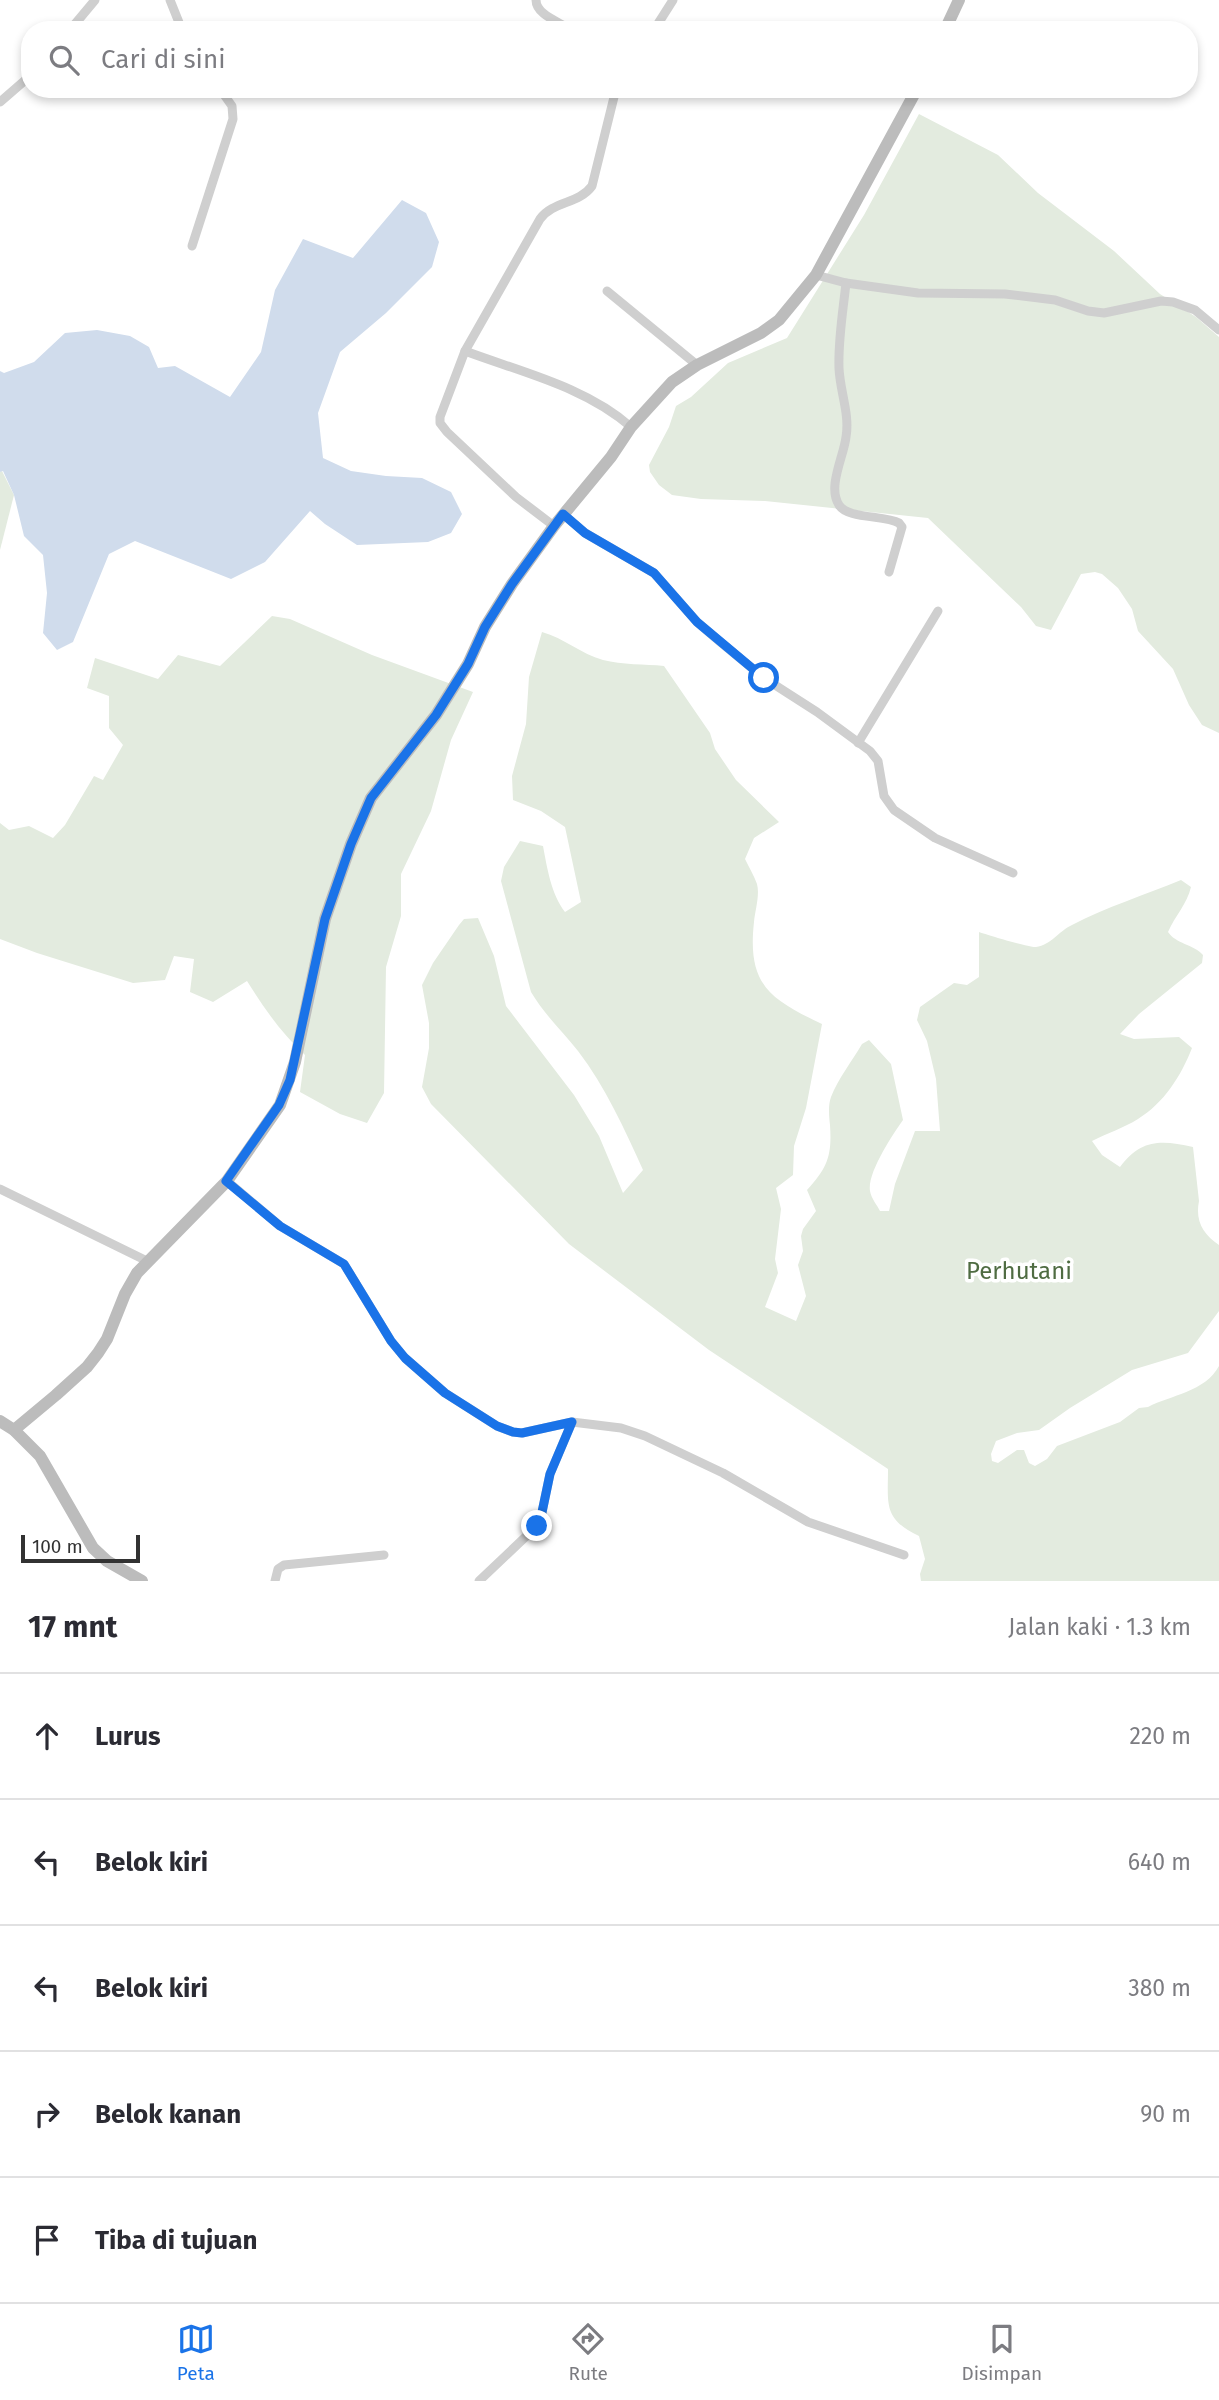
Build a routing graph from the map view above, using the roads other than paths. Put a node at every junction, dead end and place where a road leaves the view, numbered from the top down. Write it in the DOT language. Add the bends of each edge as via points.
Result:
graph roads {
  1 [pos="95,0"];
  2 [pos="170,0"];
  3 [pos="536,0"];
  4 [pos="673,0"];
  5 [pos="959,0"];
  6 [pos="77,21"];
  7 [pos="178,21"];
  8 [pos="557,21"];
  9 [pos="660,21"];
  10 [pos="949,21"];
  11 [pos="21,84"];
  12 [pos="227,98"];
  13 [pos="611,98"];
  14 [pos="912,98"];
  15 [pos="0,102"];
  16 [pos="192,246"];
  17 [pos="816,275"];
  18 [pos="846,283"];
  19 [pos="607,291"];
  20 [pos="1219,330"];
  21 [pos="465,351"];
  22 [pos="696,365"];
  23 [pos="631,427"];
  24 [pos="563,514"];
  25 [pos="554,526"];
  26 [pos="889,572"];
  27 [pos="938,611"];
  28 [pos="858,743"];
  29 [pos="1013,873"];
  30 [pos="226,1181"];
  31 [pos="0,1189"];
  32 [pos="147,1261"];
  33 [pos="0,1421"];
  34 [pos="572,1422"];
  35 [pos="14,1430"];
  36 [pos="384,1555"];
  37 [pos="904,1556"];
  38 [pos="142,1581"];
  39 [pos="275,1581"];
  40 [pos="479,1581"];
  1 -- 6 [label="street"];
  2 -- 7 [label="street"];
  3 -- 8 [label="street" via="535,6"];
  4 -- 9 [label="street"];
  5 -- 10 [label="street"];
  11 -- 15 [label="street"];
  12 -- 16 [label="street" via="234,112"];
  13 -- 21 [label="street" via="592,186 581,196 550,208 540,219"];
  14 -- 17 [label="street"];
  17 -- 18 [label="street"];
  17 -- 22 [label="street" via="779,320"];
  18 -- 20 [label="street" via="918,293 1005,294 1055,300 1104,313 1173,302 1195,310"];
  18 -- 26 [label="street" via="839,367 847,435 836,478 836,500 849,512 902,527"];
  19 -- 22 [label="street"];
  21 -- 23 [label="street" via="562,387"];
  21 -- 25 [label="street" via="440,423 516,497"];
  22 -- 23 [label="street" via="672,382"];
  23 -- 24 [label="street"];
  24 -- 25 [label="street"];
  24 -- 28 [label="street" via="585,533 654,573 718,640"];
  25 -- 30 [label="street" via="485,627 436,715 371,798 325,919 290,1080 279,1105"];
  27 -- 28 [label="street"];
  28 -- 29 [label="street" via="878,761 884,796 894,810 935,838"];
  30 -- 32 [label="street"];
  30 -- 34 [label="street" via="280,1226 344,1264 391,1341 445,1393 513,1432"];
  31 -- 32 [label="street"];
  32 -- 35 [label="street" via="130,1283 107,1339 87,1367"];
  33 -- 35 [label="street"];
  34 -- 37 [label="street" via="645,1436 723,1473 808,1522"];
  34 -- 40 [label="street" via="550,1474 537,1526"];
  35 -- 38 [label="street" via="44,1462 93,1548"];
  36 -- 39 [label="street" via="284,1565"];
}
